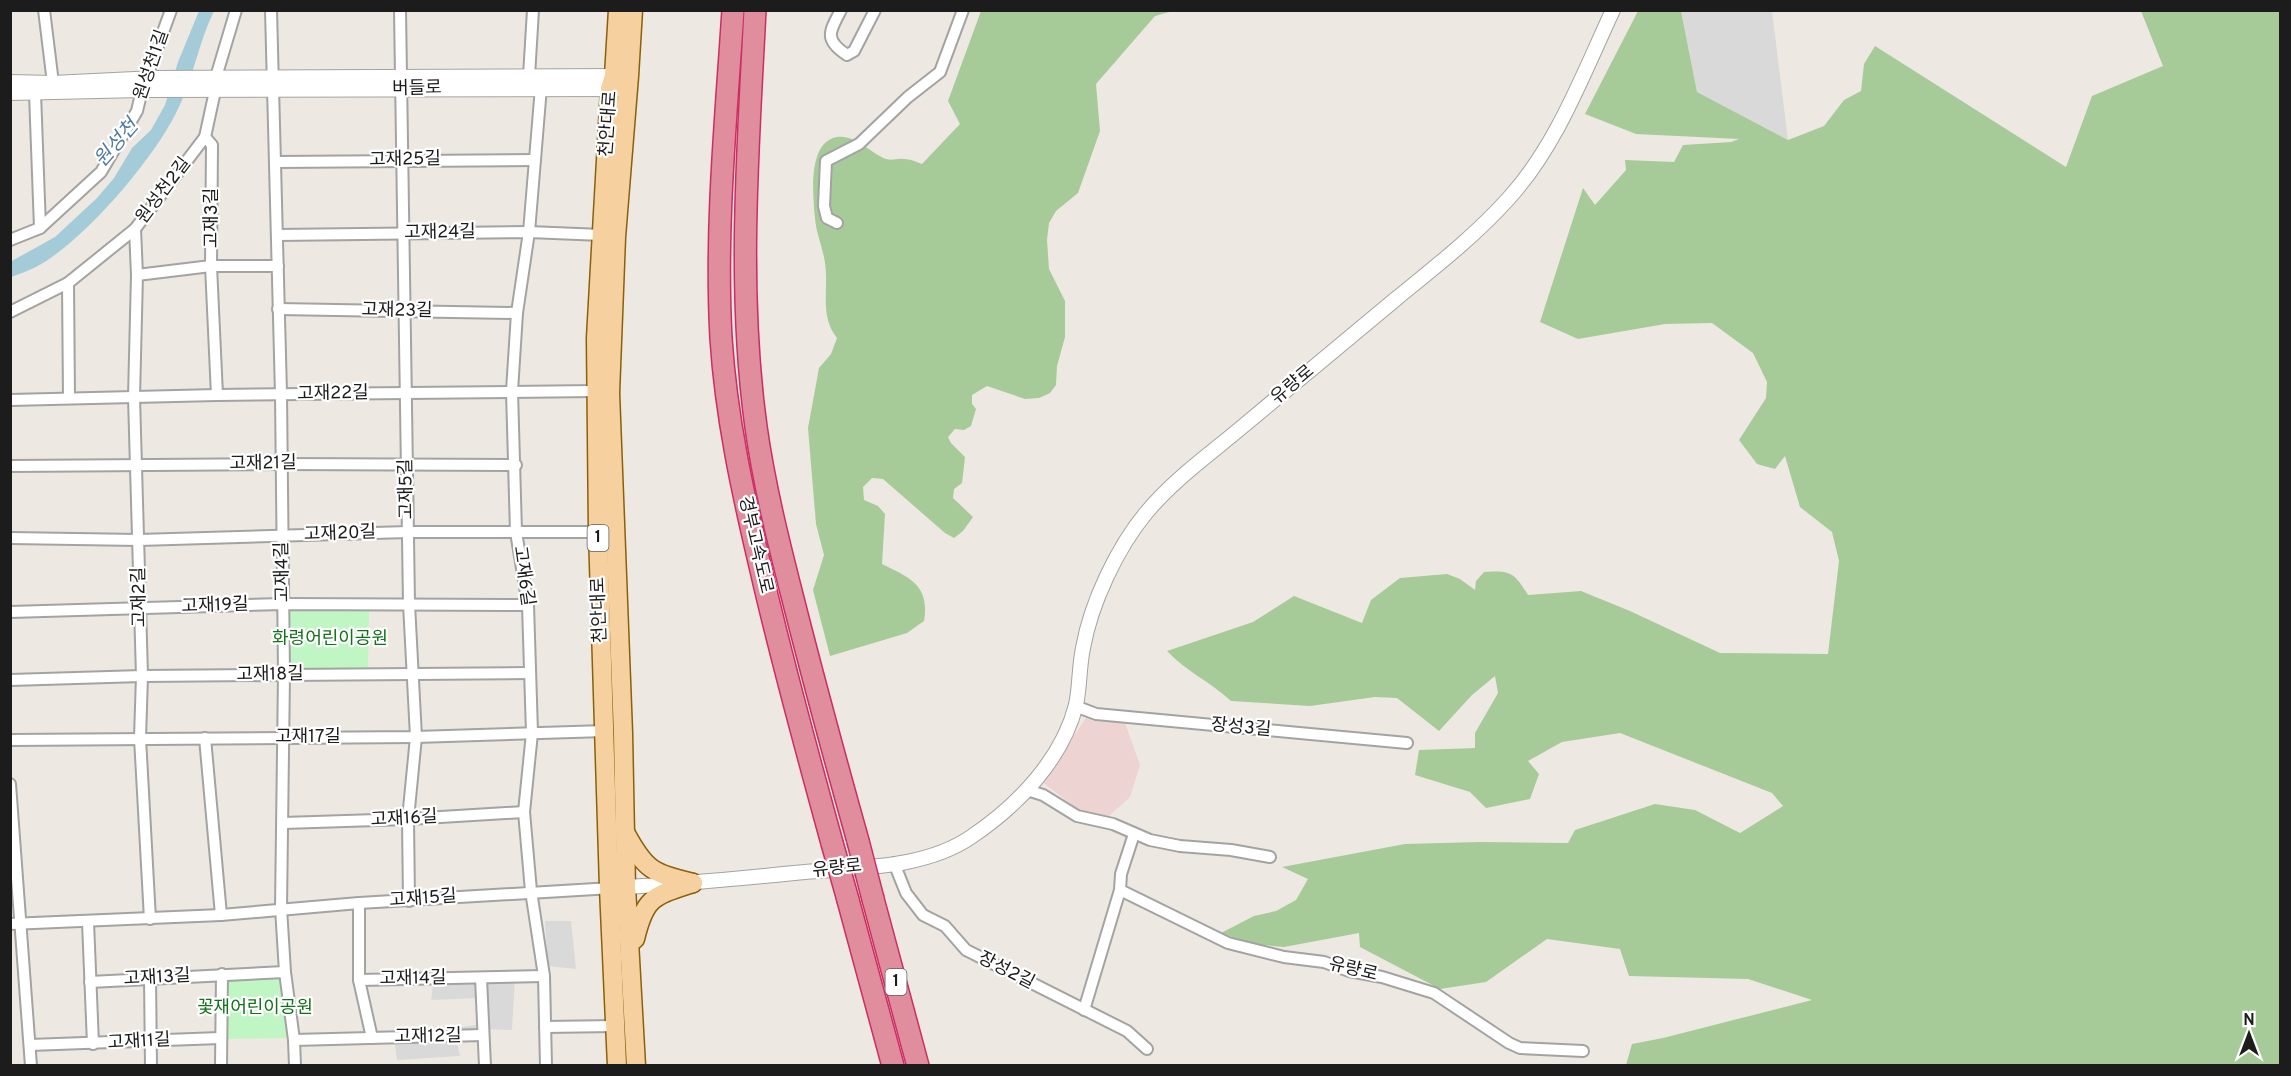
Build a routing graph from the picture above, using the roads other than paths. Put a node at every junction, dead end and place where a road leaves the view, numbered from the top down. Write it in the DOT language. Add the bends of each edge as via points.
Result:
graph roads {
  1 [pos="44,10"];
  2 [pos="171,10"];
  3 [pos="236,10"];
  4 [pos="271,10"];
  5 [pos="400,10"];
  6 [pos="533,10"];
  7 [pos="618,10"];
  8 [pos="633,10"];
  9 [pos="734,10"];
  10 [pos="755,10"];
  11 [pos="841,10"];
  12 [pos="875,10"];
  13 [pos="963,10"];
  14 [pos="1613,10"];
  15 [pos="529,76"];
  16 [pos="10,82"];
  17 [pos="53,82"];
  18 [pos="620,82"];
  19 [pos="274,83"];
  20 [pos="401,83"];
  21 [pos="149,84"];
  22 [pos="212,84"];
  23 [pos="541,87"];
  24 [pos="10,93"];
  25 [pos="35,93"];
  26 [pos="205,137"];
  27 [pos="535,159"];
  28 [pos="403,160"];
  29 [pos="276,162"];
  30 [pos="837,223"];
  31 [pos="40,228"];
  32 [pos="135,229"];
  33 [pos="530,232"];
  34 [pos="405,234"];
  35 [pos="277,235"];
  36 [pos="602,235"];
  37 [pos="10,240"];
  38 [pos="211,266"];
  39 [pos="278,266"];
  40 [pos="137,275"];
  41 [pos="68,283"];
  42 [pos="278,309"];
  43 [pos="405,311"];
  44 [pos="10,312"];
  45 [pos="517,313"];
  46 [pos="512,391"];
  47 [pos="596,391"];
  48 [pos="405,393"];
  49 [pos="282,394"];
  50 [pos="217,395"];
  51 [pos="134,397"];
  52 [pos="69,398"];
  53 [pos="10,400"];
  54 [pos="282,464"];
  55 [pos="407,464"];
  56 [pos="516,465"];
  57 [pos="10,466"];
  58 [pos="137,466"];
  59 [pos="408,532"];
  60 [pos="516,532"];
  61 [pos="598,532"];
  62 [pos="282,536"];
  63 [pos="10,538"];
  64 [pos="140,540"];
  65 [pos="284,604"];
  66 [pos="409,604"];
  67 [pos="528,605"];
  68 [pos="139,608"];
  69 [pos="10,612"];
  70 [pos="414,673"];
  71 [pos="529,673"];
  72 [pos="284,674"];
  73 [pos="142,676"];
  74 [pos="10,680"];
  75 [pos="1075,706"];
  76 [pos="604,731"];
  77 [pos="532,733"];
  78 [pos="282,737"];
  79 [pos="416,737"];
  80 [pos="140,738"];
  81 [pos="205,738"];
  82 [pos="10,740"];
  83 [pos="1407,743"];
  84 [pos="10,784"];
  85 [pos="1027,790"];
  86 [pos="524,812"];
  87 [pos="408,819"];
  88 [pos="283,823"];
  89 [pos="625,831"];
  90 [pos="1134,834"];
  91 [pos="1270,857"];
  92 [pos="894,863"];
  93 [pos="693,883"];
  94 [pos="617,888"];
  95 [pos="1120,890"];
  96 [pos="531,891"];
  97 [pos="409,901"];
  98 [pos="359,903"];
  99 [pos="281,909"];
  100 [pos="221,915"];
  101 [pos="150,919"];
  102 [pos="88,922"];
  103 [pos="16,924"];
  104 [pos="630,960"];
  105 [pos="285,972"];
  106 [pos="222,974"];
  107 [pos="544,976"];
  108 [pos="150,978"];
  109 [pos="481,978"];
  110 [pos="358,980"];
  111 [pos="90,982"];
  112 [pos="1084,1011"];
  113 [pos="615,1026"];
  114 [pos="545,1027"];
  115 [pos="483,1035"];
  116 [pos="220,1038"];
  117 [pos="372,1038"];
  118 [pos="294,1040"];
  119 [pos="151,1042"];
  120 [pos="93,1044"];
  121 [pos="30,1045"];
  122 [pos="1147,1049"];
  123 [pos="1583,1051"];
  124 [pos="31,1065"];
  125 [pos="151,1065"];
  126 [pos="221,1065"];
  127 [pos="295,1065"];
  128 [pos="485,1065"];
  129 [pos="546,1065"];
  130 [pos="617,1065"];
  131 [pos="636,1065"];
  132 [pos="893,1065"];
  133 [pos="918,1065"];
  1 -- 17 [label="street"];
  2 -- 21 [label="street, 원성천1길"];
  3 -- 22 [label="street, 원성천2길"];
  4 -- 19 [label="street, 고재4길"];
  5 -- 20 [label="street, 고재5길"];
  6 -- 15 [label="street"];
  7 -- 18 [label="main road, 천안대로 / 1"];
  8 -- 18 [label="main road, 천안대로 / 1"];
  9 -- 132 [label="highway, 경부고속도로 / 1, bridge" via="720,265 721,337 730,422 743,496 780,652"];
  10 -- 133 [label="highway, 경부고속도로 / 1, bridge" via="746,253 747,342 756,428 773,518"];
  11 -- 12 [label="street" via="830,38 847,55 854,51"];
  13 -- 30 [label="street" via="940,72 859,144 826,161 824,206 827,218"];
  14 -- 75 [label="street, 유량로" via="1561,120 1511,196 1443,260 1204,459 1146,513 1090,613"];
  15 -- 18 [label="street, 버들로"];
  15 -- 20 [label="street, 버들로"];
  16 -- 17 [label="street"];
  17 -- 21 [label="street"];
  18 -- 23 [label="street, 버들로"];
  18 -- 36 [label="main road, 천안대로 / 1"];
  18 -- 89 [label="main road, 천안대로 / 1" via="610,393"];
  19 -- 20 [label="street, 버들로"];
  19 -- 22 [label="street, 버들로"];
  19 -- 29 [label="street, 고재4길"];
  20 -- 23 [label="street, 버들로"];
  20 -- 28 [label="street, 고재5길"];
  21 -- 22 [label="street, 버들로"];
  21 -- 25 [label="street"];
  21 -- 31 [label="street, 원성천1길" via="101,172"];
  22 -- 26 [label="street, 원성천2길"];
  23 -- 27 [label="street, 고재6길"];
  24 -- 25 [label="street"];
  25 -- 31 [label="street"];
  26 -- 32 [label="street, 원성천2길"];
  26 -- 38 [label="street, 고재3길" via="212,145"];
  27 -- 28 [label="street, 고재25길"];
  27 -- 33 [label="street, 고재6길"];
  28 -- 29 [label="street, 고재25길"];
  28 -- 34 [label="street, 고재5길"];
  29 -- 35 [label="street, 고재4길"];
  31 -- 37 [label="street, 원성천1길"];
  32 -- 40 [label="street, 고재2길"];
  32 -- 41 [label="street, 원성천2길"];
  33 -- 34 [label="street, 고재24길"];
  33 -- 36 [label="street, 고재24길"];
  33 -- 45 [label="street, 고재6길"];
  34 -- 35 [label="street, 고재24길"];
  34 -- 43 [label="street, 고재5길"];
  35 -- 39 [label="street, 고재4길"];
  36 -- 47 [label="main road, 천안대로 / 1"];
  38 -- 39 [label="street, 고재3길"];
  38 -- 40 [label="street"];
  38 -- 50 [label="street, 고재3길"];
  39 -- 42 [label="street, 고재4길"];
  40 -- 51 [label="street, 고재2길"];
  41 -- 44 [label="street, 원성천2길"];
  41 -- 52 [label="street"];
  42 -- 43 [label="street, 고재23길"];
  42 -- 49 [label="street, 고재4길"];
  43 -- 45 [label="street, 고재23길"];
  43 -- 48 [label="street, 고재5길"];
  45 -- 46 [label="street, 고재6길"];
  46 -- 47 [label="street, 고재22길"];
  46 -- 48 [label="street, 고재22길"];
  46 -- 56 [label="street, 고재6길"];
  47 -- 61 [label="main road, 천안대로 / 1"];
  48 -- 49 [label="street, 고재22길"];
  48 -- 55 [label="street, 고재5길"];
  49 -- 50 [label="street, 고재22길"];
  49 -- 54 [label="street, 고재4길"];
  50 -- 51 [label="street, 고재22길"];
  51 -- 52 [label="street, 고재22길"];
  51 -- 58 [label="street, 고재2길"];
  52 -- 53 [label="street, 고재22길"];
  54 -- 55 [label="street, 고재21길"];
  54 -- 58 [label="street, 고재21길"];
  54 -- 62 [label="street, 고재4길"];
  55 -- 56 [label="street, 고재21길"];
  55 -- 59 [label="street, 고재5길"];
  56 -- 60 [label="street, 고재6길"];
  57 -- 58 [label="street, 고재21길"];
  58 -- 64 [label="street, 고재2길"];
  59 -- 60 [label="street, 고재20길"];
  59 -- 62 [label="street, 고재20길"];
  59 -- 66 [label="street, 고재5길"];
  60 -- 61 [label="street, 고재20길"];
  60 -- 67 [label="street, 고재6길"];
  61 -- 76 [label="main road, 천안대로 / 1"];
  62 -- 64 [label="street, 고재20길"];
  62 -- 65 [label="street, 고재4길"];
  63 -- 64 [label="street, 고재20길"];
  64 -- 68 [label="street, 고재2길"];
  65 -- 66 [label="street, 고재19길"];
  65 -- 68 [label="street, 고재19길"];
  65 -- 72 [label="street, 고재4길"];
  66 -- 67 [label="street, 고재19길"];
  66 -- 70 [label="street, 고재5길"];
  67 -- 71 [label="street, 고재6길"];
  68 -- 69 [label="street, 고재19길"];
  68 -- 73 [label="street, 고재2길"];
  70 -- 71 [label="street, 고재18길"];
  70 -- 72 [label="street, 고재18길"];
  70 -- 79 [label="street, 고재5길"];
  71 -- 77 [label="street, 고재6길"];
  72 -- 73 [label="street, 고재18길"];
  72 -- 78 [label="street, 고재4길"];
  73 -- 74 [label="street, 고재18길"];
  73 -- 80 [label="street, 고재2길"];
  75 -- 83 [label="street, 장성3길" via="1096,714"];
  75 -- 85 [label="street, 유량로" via="1049,761"];
  76 -- 77 [label="street, 고재17길"];
  76 -- 94 [label="main road, 천안대로 / 1"];
  77 -- 79 [label="street, 고재17길"];
  77 -- 86 [label="street, 고재6길"];
  78 -- 79 [label="street, 고재17길"];
  78 -- 81 [label="street, 고재17길"];
  78 -- 88 [label="street, 고재4길"];
  79 -- 87 [label="street, 고재5길"];
  80 -- 81 [label="street, 고재17길"];
  80 -- 82 [label="street, 고재17길"];
  80 -- 101 [label="street, 고재2길"];
  81 -- 100 [label="street"];
  84 -- 103 [label="street"];
  85 -- 90 [label="street" via="1077,816 1113,824"];
  85 -- 92 [label="street, 유량로" via="969,839 939,853"];
  86 -- 87 [label="street, 고재16길"];
  86 -- 96 [label="street, 고재6길"];
  87 -- 88 [label="street, 고재16길"];
  87 -- 97 [label="street, 고재5길"];
  88 -- 99 [label="street, 고재4길"];
  89 -- 93 [label="main road" via="638,857 653,872"];
  89 -- 94 [label="main road, 천안대로 / 1"];
  90 -- 91 [label="street" via="1180,846"];
  90 -- 95 [label="street"];
  92 -- 93 [label="street, 유량로"];
  92 -- 112 [label="street, 장성2길" via="906,893 922,915 945,926 966,951"];
  93 -- 94 [label="street, 유량로"];
  93 -- 104 [label="main road" via="654,898 640,915"];
  94 -- 96 [label="street, 고재15길"];
  94 -- 104 [label="main road, 천안대로 / 1"];
  94 -- 113 [label="main road, 천안대로 / 1"];
  95 -- 112 [label="street"];
  95 -- 123 [label="street, 유량로" via="1228,943 1324,962 1434,993 1521,1048"];
  96 -- 97 [label="street, 고재15길"];
  96 -- 107 [label="street, 고재6길"];
  97 -- 98 [label="street, 고재15길"];
  98 -- 99 [label="street, 고재15길"];
  98 -- 110 [label="street, 고재14길"];
  99 -- 100 [label="street, 고재15길"];
  99 -- 105 [label="street, 고재4길"];
  100 -- 101 [label="street, 고재15길"];
  101 -- 102 [label="street, 고재15길"];
  102 -- 103 [label="street, 고재15길"];
  102 -- 111 [label="street"];
  103 -- 121 [label="street"];
  104 -- 131 [label="main road, 천안대로 / 1"];
  105 -- 106 [label="street, 고재13길"];
  105 -- 118 [label="street, 고재4길"];
  106 -- 108 [label="street, 고재13길"];
  106 -- 116 [label="street"];
  107 -- 109 [label="street, 고재14길"];
  107 -- 114 [label="street, 고재6길"];
  108 -- 111 [label="street, 고재13길"];
  108 -- 119 [label="street"];
  109 -- 110 [label="street, 고재14길"];
  109 -- 115 [label="street, 고재12길"];
  110 -- 117 [label="street, 고재12길"];
  111 -- 120 [label="street"];
  112 -- 122 [label="street, 장성2길" via="1127,1031"];
  113 -- 114 [label="street"];
  113 -- 130 [label="main road, 천안대로 / 1"];
  114 -- 129 [label="street, 고재6길"];
  115 -- 117 [label="street, 고재12길"];
  115 -- 128 [label="street, 고재12길"];
  116 -- 119 [label="street, 고재11길"];
  116 -- 126 [label="street"];
  117 -- 118 [label="street, 고재12길"];
  118 -- 127 [label="street, 고재4길"];
  119 -- 120 [label="street, 고재11길"];
  119 -- 125 [label="street"];
  120 -- 121 [label="street, 고재11길"];
  121 -- 124 [label="street"];
}
